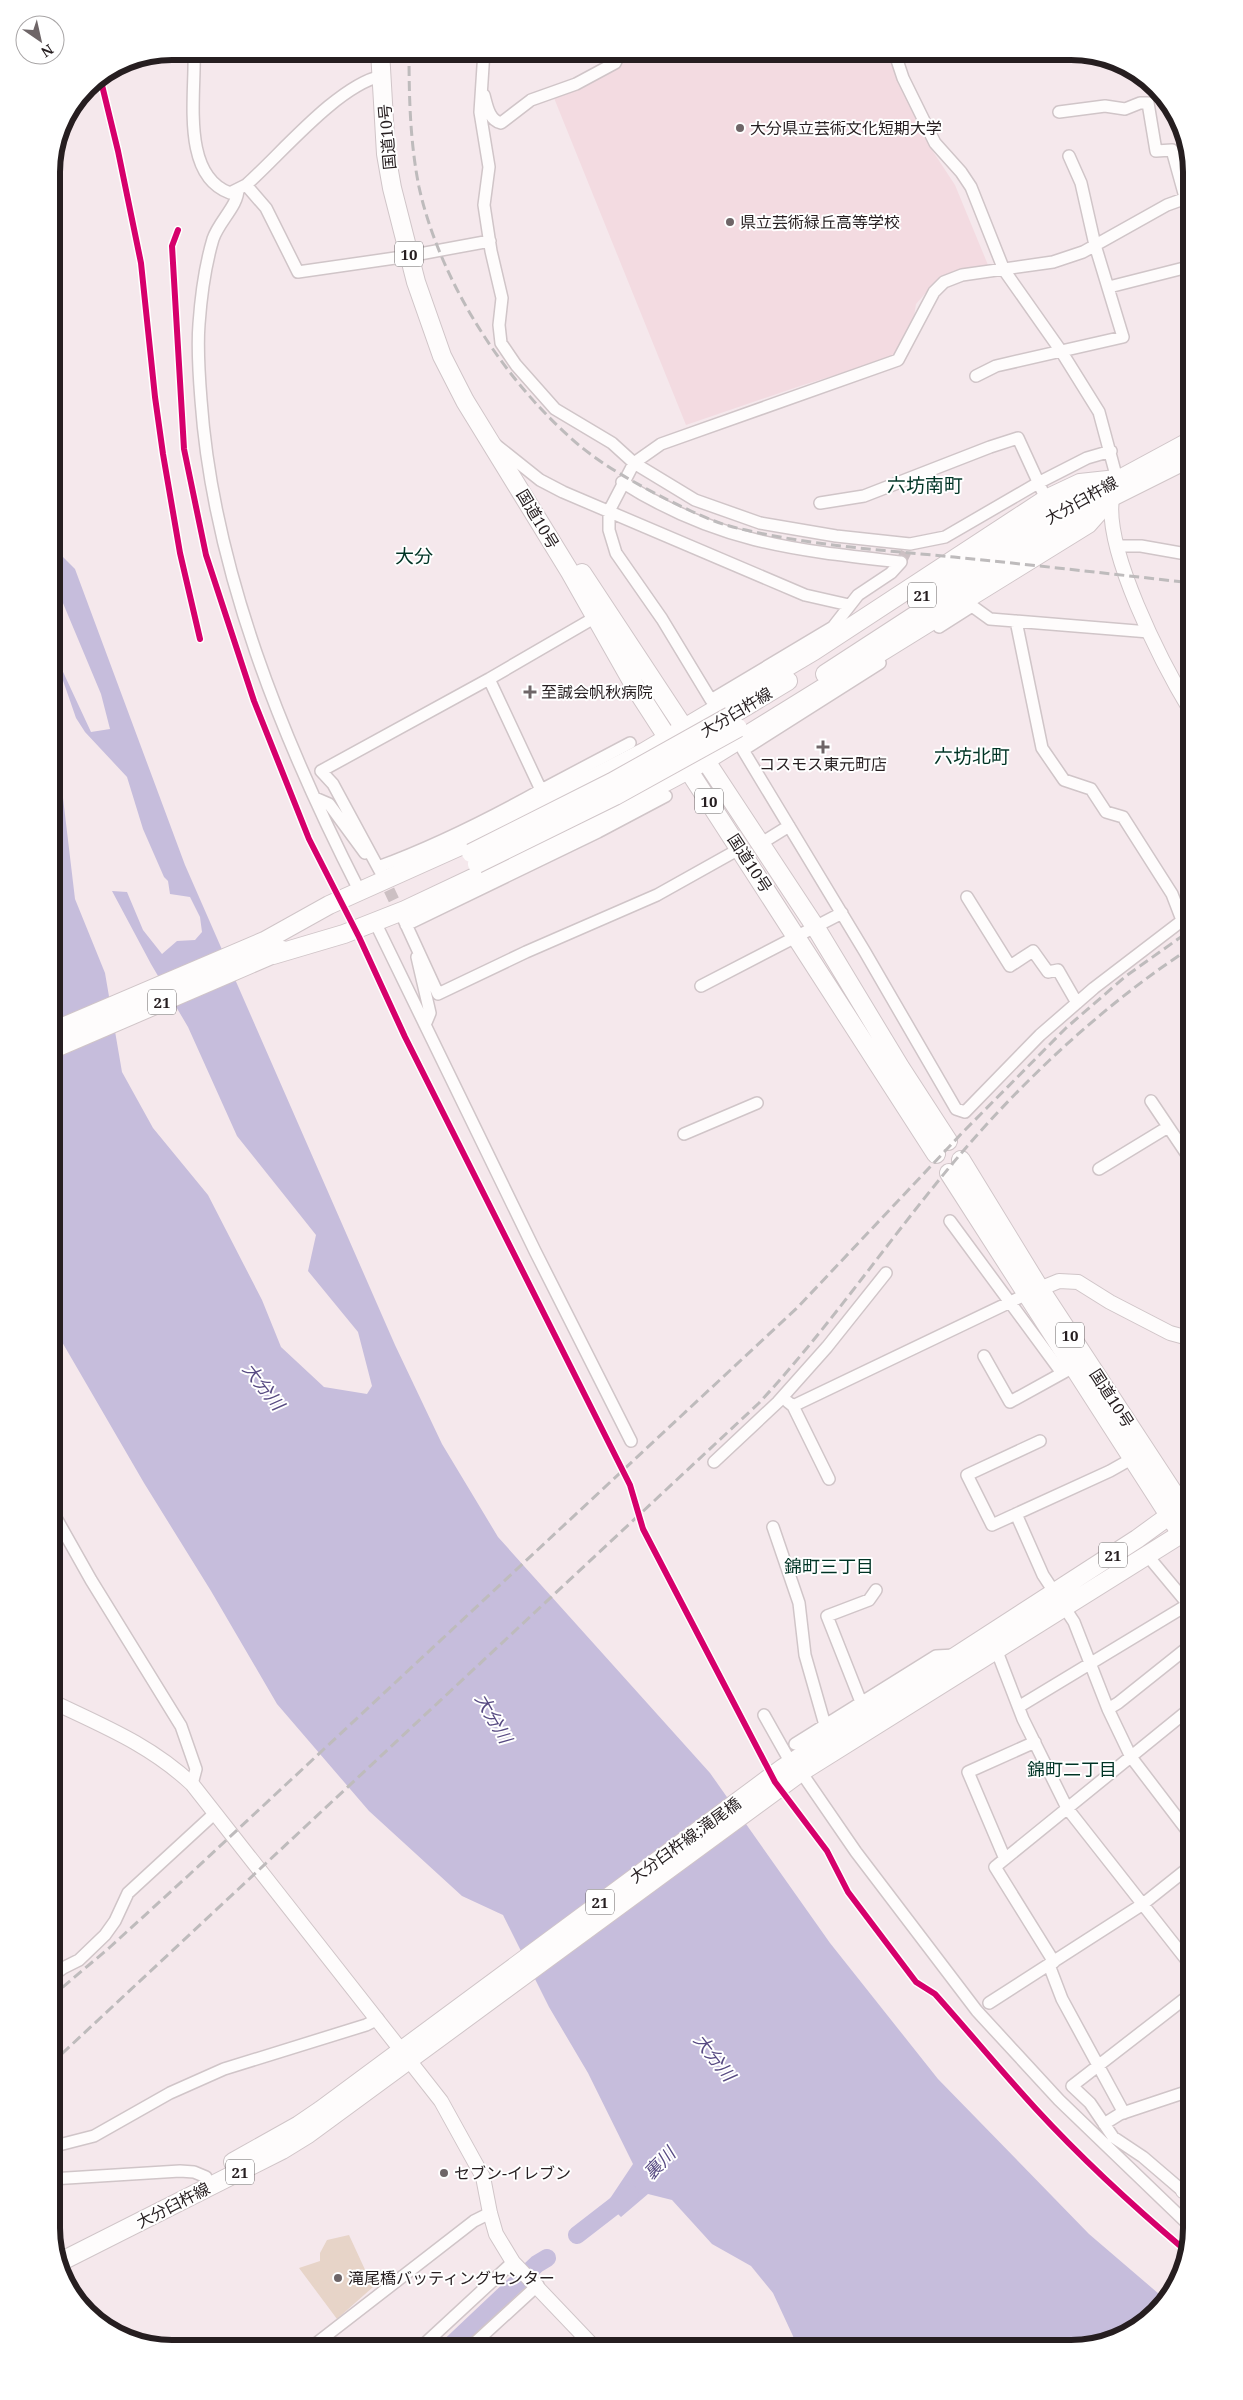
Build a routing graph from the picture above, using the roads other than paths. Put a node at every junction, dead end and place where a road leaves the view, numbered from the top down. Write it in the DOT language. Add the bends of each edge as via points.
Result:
graph roads {
  1 [pos="194,60"];
  2 [pos="381,60"];
  3 [pos="483,60"];
  4 [pos="616,60"];
  5 [pos="897,60"];
  6 [pos="382,76"];
  7 [pos="480,90"];
  8 [pos="1059,112"];
  9 [pos="1069,156"];
  10 [pos="1183,182"];
  11 [pos="242,187"];
  12 [pos="1183,200"];
  13 [pos="490,240"];
  14 [pos="1095,245"];
  15 [pos="409,256"];
  16 [pos="1183,268"];
  17 [pos="1004,270"];
  18 [pos="1109,287"];
  19 [pos="1062,351"];
  20 [pos="976,376"];
  21 [pos="491,441"];
  22 [pos="1183,445"];
  23 [pos="1111,451"];
  24 [pos="1183,461"];
  25 [pos="634,463"];
  26 [pos="1117,480"];
  27 [pos="622,482"];
  28 [pos="1038,483"];
  29 [pos="1112,497"];
  30 [pos="1046,499"];
  31 [pos="820,503"];
  32 [pos="609,511"];
  33 [pos="1116,546"];
  34 [pos="1183,553"];
  35 [pos="849,605"];
  36 [pos="594,618"];
  37 [pos="1016,621"];
  38 [pos="922,632"];
  39 [pos="1149,632"];
  40 [pos="489,679"];
  41 [pos="1183,686"];
  42 [pos="1177,687"];
  43 [pos="1183,697"];
  44 [pos="734,722"];
  45 [pos="684,729"];
  46 [pos="668,738"];
  47 [pos="630,743"];
  48 [pos="705,761"];
  49 [pos="688,770"];
  50 [pos="541,790"];
  51 [pos="666,796"];
  52 [pos="315,798"];
  53 [pos="559,798"];
  54 [pos="789,826"];
  55 [pos="590,829"];
  56 [pos="760,844"];
  57 [pos="740,848"];
  58 [pos="378,867"];
  59 [pos="968,897"];
  60 [pos="362,908"];
  61 [pos="842,913"];
  62 [pos="1182,920"];
  63 [pos="816,928"];
  64 [pos="797,938"];
  65 [pos="417,948"];
  66 [pos="702,986"];
  67 [pos="1077,1003"];
  68 [pos="425,1025"];
  69 [pos="60,1028"];
  70 [pos="60,1046"];
  71 [pos="1151,1101"];
  72 [pos="757,1103"];
  73 [pos="1168,1127"];
  74 [pos="684,1134"];
  75 [pos="948,1141"];
  76 [pos="1183,1149"];
  77 [pos="936,1154"];
  78 [pos="961,1160"];
  79 [pos="1099,1169"];
  80 [pos="949,1173"];
  81 [pos="950,1221"];
  82 [pos="886,1273"];
  83 [pos="1034,1292"];
  84 [pos="1010,1303"];
  85 [pos="1183,1337"];
  86 [pos="984,1356"];
  87 [pos="1068,1369"];
  88 [pos="783,1397"];
  89 [pos="793,1406"];
  90 [pos="631,1441"];
  91 [pos="1040,1441"];
  92 [pos="1133,1458"];
  93 [pos="714,1462"];
  94 [pos="830,1479"];
  95 [pos="1016,1514"];
  96 [pos="1183,1515"];
  97 [pos="1183,1516"];
  98 [pos="1183,1519"];
  99 [pos="1183,1520"];
  100 [pos="60,1525"];
  101 [pos="773,1527"];
  102 [pos="1148,1555"];
  103 [pos="876,1590"];
  104 [pos="1054,1593"];
  105 [pos="1183,1596"];
  106 [pos="1065,1608"];
  107 [pos="1183,1610"];
  108 [pos="996,1649"];
  109 [pos="1183,1651"];
  110 [pos="958,1654"];
  111 [pos="1091,1664"];
  112 [pos="861,1702"];
  113 [pos="60,1705"];
  114 [pos="1020,1706"];
  115 [pos="1108,1709"];
  116 [pos="1183,1714"];
  117 [pos="764,1715"];
  118 [pos="825,1725"];
  119 [pos="1035,1742"];
  120 [pos="795,1744"];
  121 [pos="1131,1757"];
  122 [pos="791,1771"];
  123 [pos="192,1784"];
  124 [pos="1067,1808"];
  125 [pos="215,1813"];
  126 [pos="1183,1825"];
  127 [pos="1005,1859"];
  128 [pos="1183,1872"];
  129 [pos="1143,1904"];
  130 [pos="1183,1955"];
  131 [pos="1052,1964"];
  132 [pos="60,1970"];
  133 [pos="1183,2000"];
  134 [pos="989,2003"];
  135 [pos="378,2019"];
  136 [pos="405,2055"];
  137 [pos="1098,2066"];
  138 [pos="1183,2093"];
  139 [pos="1124,2113"];
  140 [pos="1104,2124"];
  141 [pos="60,2145"];
  142 [pos="206,2177"];
  143 [pos="60,2178"];
  144 [pos="1183,2188"];
  145 [pos="490,2213"];
  146 [pos="1183,2220"];
  147 [pos="62,2247"];
  148 [pos="65,2260"];
  149 [pos="518,2266"];
  150 [pos="536,2284"];
  151 [pos="319,2340"];
  152 [pos="430,2340"];
  153 [pos="477,2340"];
  154 [pos="588,2340"];
  1 -- 11 [label="street" via="196,150 206,175 217,188 230,193"];
  2 -- 6 [label="main road, 国道10号 / 10"];
  3 -- 7 [label="street"];
  4 -- 7 [label="street" via="576,84 531,100 501,123 490,115"];
  5 -- 17 [label="street" via="935,144 971,187"];
  6 -- 11 [label="street" via="367,79 332,104"];
  6 -- 15 [label="main road, 国道10号 / 10" via="386,154"];
  7 -- 13 [label="street" via="480,112 489,167 484,205"];
  8 -- 10 [label="street" via="1105,106 1125,109 1148,103 1156,151 1172,150"];
  9 -- 14 [label="street" via="1081,183"];
  11 -- 15 [label="street" via="266,208 298,272"];
  11 -- 52 [label="street" via="214,237 203,286 198,326 203,429 213,493 238,592 270,690"];
  12 -- 14 [label="street"];
  13 -- 15 [label="street"];
  13 -- 25 [label="street" via="502,298 499,333 507,352 555,409 612,443"];
  14 -- 17 [label="street" via="1053,262"];
  14 -- 18 [label="street"];
  15 -- 21 [label="main road, 国道10号 / 10" via="442,356"];
  16 -- 18 [label="street"];
  17 -- 19 [label="street"];
  17 -- 25 [label="street" via="962,274 944,282 934,292 898,360 661,444"];
  18 -- 19 [label="street" via="1124,337"];
  19 -- 20 [label="street" via="996,366"];
  19 -- 23 [label="street" via="1099,412"];
  21 -- 32 [label="street" via="540,480"];
  21 -- 36 [label="main road, 国道10号 / 10"];
  21 -- 45 [label="main road, 国道10号 / 10"];
  22 -- 26 [label="main road, 大分臼杵線 / 21"];
  23 -- 26 [label="street"];
  23 -- 28 [label="street" via="1088,458"];
  24 -- 29 [label="main road, 大分臼杵線 / 21"];
  25 -- 27 [label="street"];
  25 -- 28 [label="street" via="695,500 760,523 910,544 945,537"];
  26 -- 29 [label="street"];
  26 -- 30 [label="main road" via="1080,482"];
  26 -- 44 [label="main road, 大分臼杵線 / 21" via="985,555"];
  27 -- 32 [label="street"];
  27 -- 35 [label="street" via="662,506 741,538 790,548 901,562"];
  28 -- 30 [label="street"];
  28 -- 31 [label="street" via="1018,438 864,496"];
  29 -- 33 [label="street" via="1111,526"];
  29 -- 38 [label="main road" via="1088,524"];
  29 -- 44 [label="main road, 大分臼杵線 / 21" via="991,566"];
  30 -- 45 [label="main road" via="814,651"];
  32 -- 35 [label="street" via="805,595"];
  32 -- 35 [label="street" via="609,530 616,553 662,619 711,700 818,638 833,626"];
  33 -- 34 [label="street" via="1141,546"];
  33 -- 39 [label="street"];
  36 -- 40 [label="street"];
  36 -- 46 [label="main road, 国道10号 / 10"];
  37 -- 38 [label="street" via="990,619 972,606"];
  37 -- 39 [label="street"];
  37 -- 62 [label="street" via="1042,748 1064,780 1091,790 1106,812 1123,817 1172,894"];
  38 -- 48 [label="main road"];
  38 -- 54 [label="street" via="743,750"];
  39 -- 42 [label="street"];
  40 -- 50 [label="street"];
  40 -- 58 [label="street" via="321,771 333,784"];
  41 -- 42 [label="street"];
  42 -- 43 [label="street"];
  44 -- 60 [label="main road, 大分臼杵線 / 21, bridge" via="612,782 474,859"];
  45 -- 46 [label="main road"];
  45 -- 48 [label="main road, 国道10号 / 10"];
  46 -- 49 [label="main road, 国道10号 / 10"];
  46 -- 53 [label="main road"];
  47 -- 50 [label="street"];
  48 -- 49 [label="main road"];
  48 -- 56 [label="main road, 国道10号 / 10"];
  49 -- 55 [label="main road"];
  49 -- 57 [label="main road, 国道10号 / 10"];
  50 -- 53 [label="street"];
  50 -- 58 [label="street" via="408,856"];
  51 -- 55 [label="street"];
  52 -- 58 [label="street" via="329,804 380,871"];
  52 -- 60 [label="street"];
  53 -- 60 [label="main road" via="465,844"];
  54 -- 56 [label="street"];
  54 -- 61 [label="street"];
  55 -- 60 [label="main road" via="483,874"];
  55 -- 65 [label="street" via="405,923"];
  56 -- 63 [label="main road, 国道10号 / 10"];
  57 -- 64 [label="main road, 国道10号 / 10"];
  57 -- 65 [label="street" via="657,895 438,994"];
  59 -- 67 [label="street" via="1010,966 1033,951 1048,972 1058,970"];
  60 -- 68 [label="street"];
  60 -- 69 [label="main road, 大分臼杵線 / 21" via="259,944"];
  60 -- 70 [label="main road, 21" via="344,934 273,954"];
  61 -- 63 [label="street"];
  61 -- 67 [label="street" via="956,1109 965,1112 1040,1035"];
  62 -- 67 [label="street"];
  63 -- 64 [label="street"];
  63 -- 75 [label="main road, 国道10号 / 10"];
  64 -- 66 [label="street"];
  64 -- 77 [label="main road, 国道10号 / 10"];
  65 -- 68 [label="street" via="417,962 430,1013"];
  68 -- 90 [label="street"];
  71 -- 73 [label="street"];
  72 -- 74 [label="street"];
  73 -- 76 [label="street"];
  73 -- 79 [label="street"];
  78 -- 83 [label="main road, 国道10号 / 10"];
  80 -- 83 [label="main road, 国道10号 / 10"];
  81 -- 84 [label="street"];
  82 -- 88 [label="street" via="827,1348"];
  83 -- 84 [label="street"];
  83 -- 85 [label="street" via="1059,1281 1078,1282 1110,1302"];
  83 -- 87 [label="main road, 国道10号 / 10"];
  83 -- 96 [label="main road, 国道10号 / 10"];
  84 -- 87 [label="street"];
  84 -- 89 [label="street"];
  86 -- 87 [label="street" via="1010,1402"];
  87 -- 92 [label="main road, 国道10号 / 10"];
  88 -- 89 [label="street"];
  88 -- 93 [label="street"];
  89 -- 94 [label="street"];
  91 -- 95 [label="street" via="967,1475 992,1525"];
  92 -- 95 [label="street"];
  92 -- 97 [label="main road, 国道10号 / 10"];
  95 -- 104 [label="street"];
  98 -- 104 [label="main road, 21"];
  99 -- 102 [label="main road, 21"];
  100 -- 123 [label="street" via="181,1726 196,1769"];
  101 -- 118 [label="street" via="799,1603 805,1655"];
  102 -- 105 [label="street"];
  102 -- 106 [label="main road, 21"];
  103 -- 112 [label="street" via="869,1600 827,1616"];
  104 -- 106 [label="street"];
  104 -- 110 [label="main road, 21"];
  106 -- 108 [label="main road, 21"];
  106 -- 111 [label="street"];
  107 -- 111 [label="street"];
  108 -- 114 [label="street"];
  108 -- 122 [label="main road, 21"];
  109 -- 115 [label="street"];
  110 -- 112 [label="street" via="936,1656"];
  110 -- 122 [label="main road, 21"];
  111 -- 114 [label="street"];
  111 -- 115 [label="street"];
  112 -- 118 [label="street"];
  113 -- 123 [label="street" via="128,1737"];
  114 -- 119 [label="street"];
  115 -- 121 [label="street"];
  116 -- 121 [label="street"];
  117 -- 122 [label="street"];
  118 -- 120 [label="street"];
  119 -- 124 [label="street"];
  119 -- 127 [label="street" via="968,1772"];
  121 -- 124 [label="street"];
  121 -- 126 [label="street"];
  122 -- 136 [label="main road, 大分臼杵線;滝尾橋 / 21"];
  122 -- 146 [label="street" via="977,2011 1060,2100"];
  123 -- 125 [label="street"];
  124 -- 127 [label="street"];
  124 -- 129 [label="street"];
  125 -- 132 [label="street" via="128,1893 115,1921 104,1935 79,1960"];
  125 -- 135 [label="street"];
  127 -- 131 [label="street" via="995,1867"];
  128 -- 129 [label="street"];
  129 -- 130 [label="street"];
  129 -- 131 [label="street"];
  131 -- 134 [label="street"];
  131 -- 137 [label="street" via="1062,1999"];
  133 -- 137 [label="street"];
  135 -- 136 [label="street"];
  135 -- 141 [label="street" via="224,2069 170,2093 94,2136"];
  136 -- 142 [label="main road, 大分臼杵線 / 21" via="299,2125"];
  136 -- 145 [label="street" via="441,2101 483,2177"];
  136 -- 148 [label="main road, 大分臼杵線 / 21" via="308,2134 282,2150"];
  137 -- 139 [label="street"];
  137 -- 140 [label="street" via="1072,2086 1090,2103"];
  138 -- 139 [label="street"];
  139 -- 140 [label="street"];
  140 -- 144 [label="street" via="1114,2137"];
  142 -- 143 [label="street" via="180,2171"];
  142 -- 147 [label="main road, 大分臼杵線 / 21"];
  145 -- 149 [label="street" via="496,2234"];
  145 -- 151 [label="street" via="474,2221"];
  149 -- 150 [label="street"];
  149 -- 152 [label="street"];
  150 -- 153 [label="street"];
  150 -- 154 [label="street"];
}
